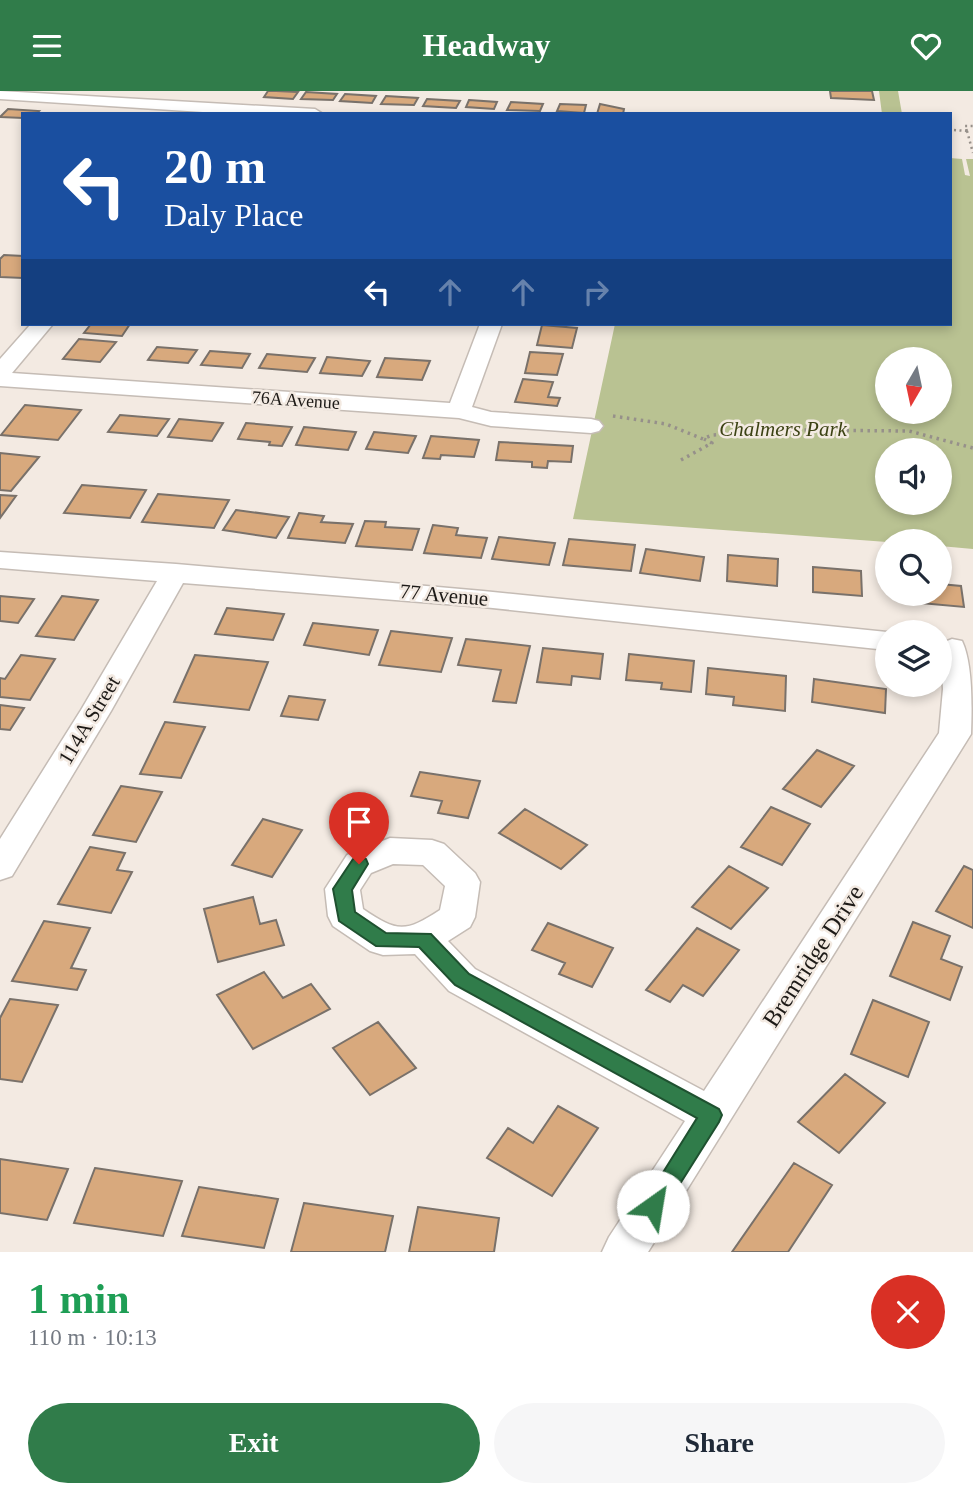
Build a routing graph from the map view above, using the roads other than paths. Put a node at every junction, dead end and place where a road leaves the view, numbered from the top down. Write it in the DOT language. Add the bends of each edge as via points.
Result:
graph roads {
  1 [pos="241,91"];
  2 [pos="0,92"];
  3 [pos="225,111"];
  4 [pos="255,112"];
  5 [pos="40,326"];
  6 [pos="490,326"];
  7 [pos="0,373"];
  8 [pos="0,379"];
  9 [pos="458,411"];
  10 [pos="591,426"];
  11 [pos="0,560"];
  12 [pos="176,572"];
  13 [pos="875,640"];
  14 [pos="955,648"];
  15 [pos="0,867"];
  16 [pos="424,939"];
  17 [pos="711,1115"];
  18 [pos="624,1252"];
  1 -- 3 [label="street"];
  2 -- 3 [label="street"];
  3 -- 4 [label="street"];
  5 -- 7 [label="street"];
  6 -- 9 [label="street"];
  8 -- 9 [label="street, 76A Avenue"];
  9 -- 10 [label="street, 76A Avenue" via="491,419"];
  11 -- 12 [label="street, 77 Avenue"];
  12 -- 13 [label="street, 77 Avenue"];
  12 -- 15 [label="street, 114A Street"];
  14 -- 17 [label="street, Bremridge Drive" via="955,734"];
  16 -- 17 [label="street" via="462,980"];
  17 -- 18 [label="street, Bremridge Drive"];
}
